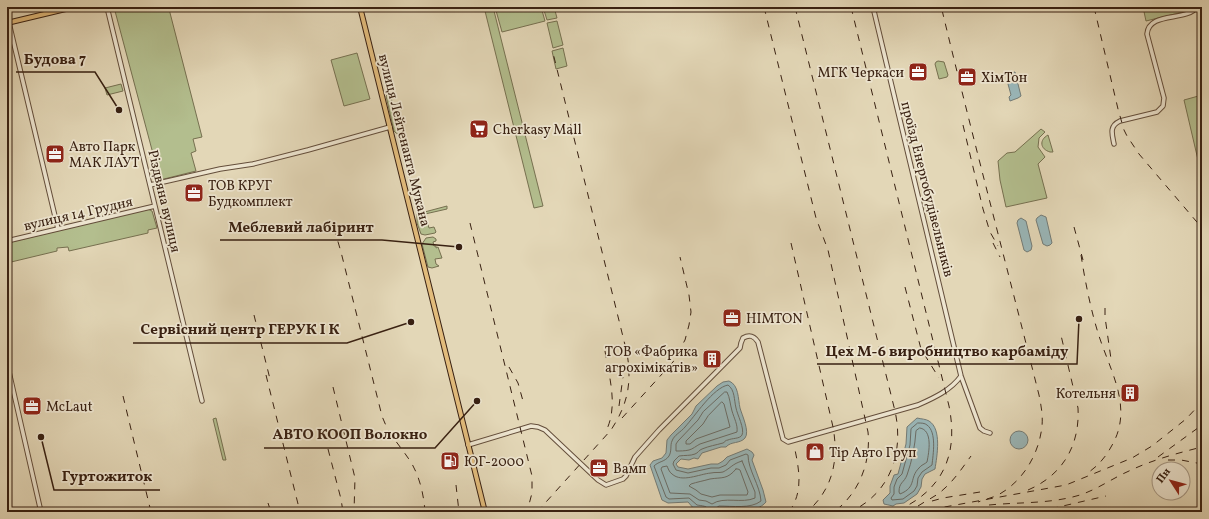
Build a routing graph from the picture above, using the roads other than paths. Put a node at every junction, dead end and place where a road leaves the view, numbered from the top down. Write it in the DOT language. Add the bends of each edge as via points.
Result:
graph roads {
  1 [pos="74,7"];
  2 [pos="107,7"];
  3 [pos="360,7"];
  4 [pos="873,7"];
  5 [pos="1197,7"];
  6 [pos="8,23"];
  7 [pos="390,127"];
  8 [pos="1114,144"];
  9 [pos="150,185"];
  10 [pos="155,206"];
  11 [pos="58,229"];
  12 [pos="7,241"];
  13 [pos="7,363"];
  14 [pos="962,376"];
  15 [pos="202,401"];
  16 [pos="990,433"];
  17 [pos="468,445"];
  18 [pos="41,512"];
  19 [pos="485,512"];
  1 -- 6 [label="main road"];
  2 -- 9 [label="street, Різдвяна вулиця"];
  3 -- 7 [label="main road, вулиця Лейтенанта Мукана"];
  4 -- 14 [label="street, проїзд Енергобудівельників"];
  5 -- 8 [label="street" via="1190,12 1155,21 1149,27 1148,34 1164,98 1163,106 1157,112 1114,124 1111,131"];
  6 -- 11 [label="street"];
  7 -- 9 [label="street" via="253,164"];
  7 -- 17 [label="main road, вулиця Лейтенанта Мукана"];
  9 -- 10 [label="street, Різдвяна вулиця"];
  10 -- 11 [label="street, вулиця 14 Грудня"];
  10 -- 15 [label="street, Різдвяна вулиця"];
  11 -- 12 [label="street, вулиця 14 Грудня"];
  13 -- 18 [label="street"];
  14 -- 16 [label="street, проїзд Енергобудівельників" via="980,428"];
  14 -- 17 [label="street" via="952,386 918,405 788,442 783,439 758,342 756,337 751,336 744,338 740,348 635,457 623,479 606,485 538,427 531,426"];
  17 -- 19 [label="main road, вулиця Лейтенанта Мукана"];
}
